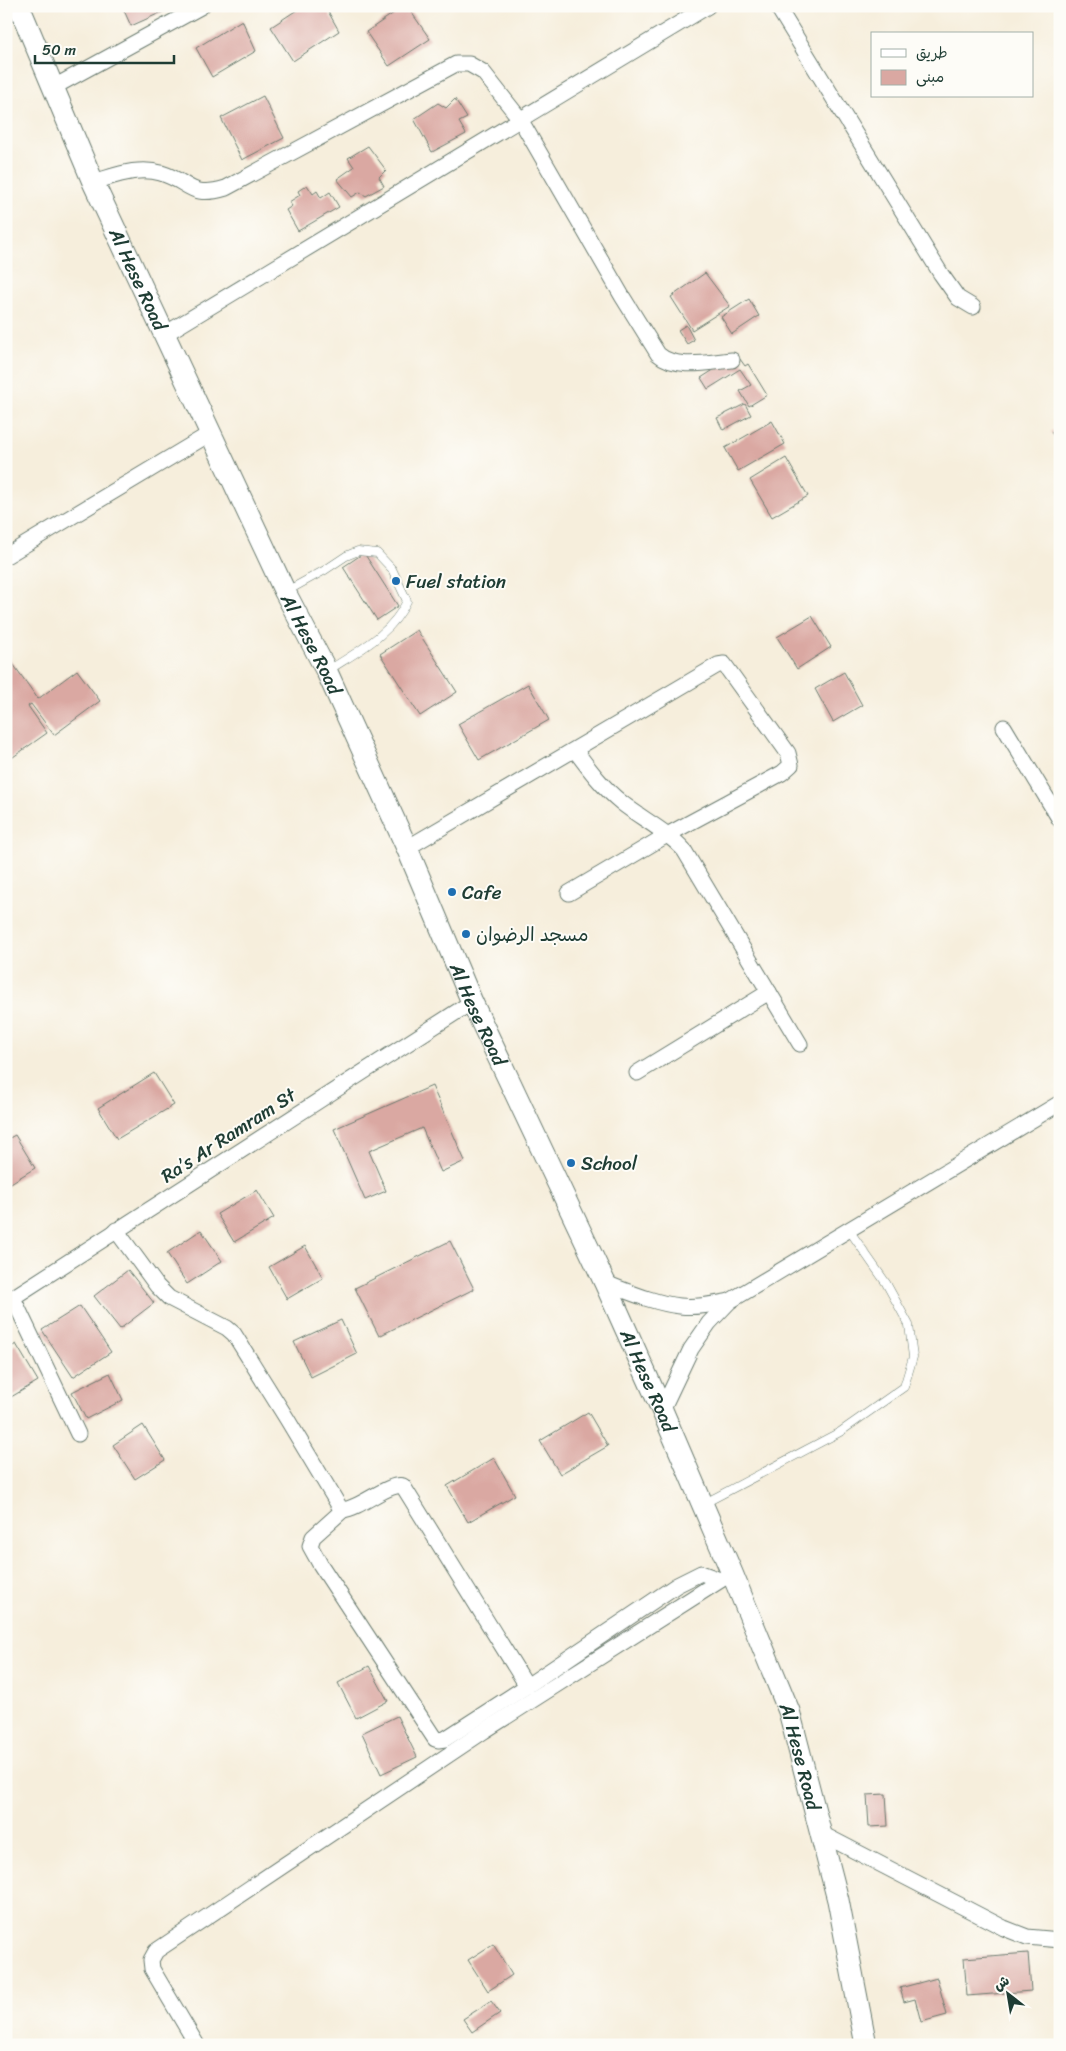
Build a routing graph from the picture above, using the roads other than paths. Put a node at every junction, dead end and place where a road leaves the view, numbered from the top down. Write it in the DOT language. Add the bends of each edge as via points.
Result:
graph roads {
  1 [pos="19,6"];
  2 [pos="202,6"];
  3 [pos="708,6"];
  4 [pos="777,6"];
  5 [pos="54,87"];
  6 [pos="520,119"];
  7 [pos="93,182"];
  8 [pos="973,307"];
  9 [pos="165,334"];
  10 [pos="732,360"];
  11 [pos="211,433"];
  12 [pos="6,556"];
  13 [pos="285,592"];
  14 [pos="327,672"];
  15 [pos="1004,727"];
  16 [pos="575,750"];
  17 [pos="1060,820"];
  18 [pos="667,835"];
  19 [pos="407,848"];
  20 [pos="569,893"];
  21 [pos="769,992"];
  22 [pos="472,1002"];
  23 [pos="800,1044"];
  24 [pos="637,1073"];
  25 [pos="1060,1103"];
  26 [pos="116,1230"];
  27 [pos="849,1230"];
  28 [pos="605,1283"];
  29 [pos="10,1300"];
  30 [pos="730,1301"];
  31 [pos="662,1410"];
  32 [pos="78,1434"];
  33 [pos="703,1504"];
  34 [pos="344,1510"];
  35 [pos="726,1577"];
  36 [pos="527,1686"];
  37 [pos="480,1725"];
  38 [pos="822,1834"];
  39 [pos="1060,1940"];
  40 [pos="197,2045"];
  41 [pos="866,2045"];
  1 -- 5 [label="street, Al Hese Road"];
  2 -- 5 [label="street"];
  3 -- 6 [label="street"];
  4 -- 8 [label="street" via="941,274 958,298"];
  5 -- 7 [label="street, Al Hese Road"];
  6 -- 7 [label="street" via="483,72 469,64 456,64 226,188 209,193 194,190 161,172 136,170"];
  6 -- 9 [label="street"];
  6 -- 10 [label="street" via="658,354 665,361 677,363"];
  7 -- 9 [label="street, Al Hese Road"];
  9 -- 11 [label="street, Al Hese Road"];
  11 -- 12 [label="street"];
  11 -- 13 [label="street, Al Hese Road"];
  13 -- 14 [label="street, Al Hese Road"];
  13 -- 14 [label="lane" via="358,551 376,553 392,570 407,601 401,614 382,634"];
  14 -- 19 [label="street, Al Hese Road"];
  15 -- 17 [label="street"];
  16 -- 18 [label="street" via="621,803"];
  16 -- 18 [label="street" via="724,664 788,753 791,765 782,773"];
  16 -- 19 [label="street"];
  18 -- 20 [label="street"];
  18 -- 21 [label="street" via="684,850"];
  19 -- 22 [label="street, Al Hese Road"];
  21 -- 23 [label="street"];
  21 -- 24 [label="street"];
  22 -- 26 [label="street, Ra’s Ar Ramram St"];
  22 -- 28 [label="street, Al Hese Road"];
  25 -- 27 [label="street"];
  26 -- 29 [label="street, Ra’s Ar Ramram St"];
  26 -- 34 [label="street" via="169,1298 234,1334 338,1506"];
  27 -- 30 [label="street"];
  27 -- 33 [label="lane" via="910,1325 913,1357 904,1387 840,1432"];
  28 -- 30 [label="street" via="654,1301 681,1306"];
  28 -- 31 [label="street, Al Hese Road"];
  29 -- 32 [label="street"];
  30 -- 31 [label="street" via="691,1349"];
  31 -- 33 [label="street, Al Hese Road"];
  33 -- 35 [label="street, Al Hese Road"];
  34 -- 36 [label="street" via="352,1509 395,1486 403,1486"];
  34 -- 37 [label="street" via="313,1537 310,1546 320,1564 435,1739 445,1739"];
  35 -- 36 [label="street" via="701,1573 677,1585"];
  35 -- 37 [label="street"];
  35 -- 38 [label="street, Al Hese Road" via="789,1711"];
  36 -- 37 [label="street"];
  37 -- 40 [label="street" via="156,1951 150,1960 152,1969"];
  38 -- 39 [label="street" via="1004,1928 1027,1937"];
  38 -- 41 [label="street, Al Hese Road"];
}
